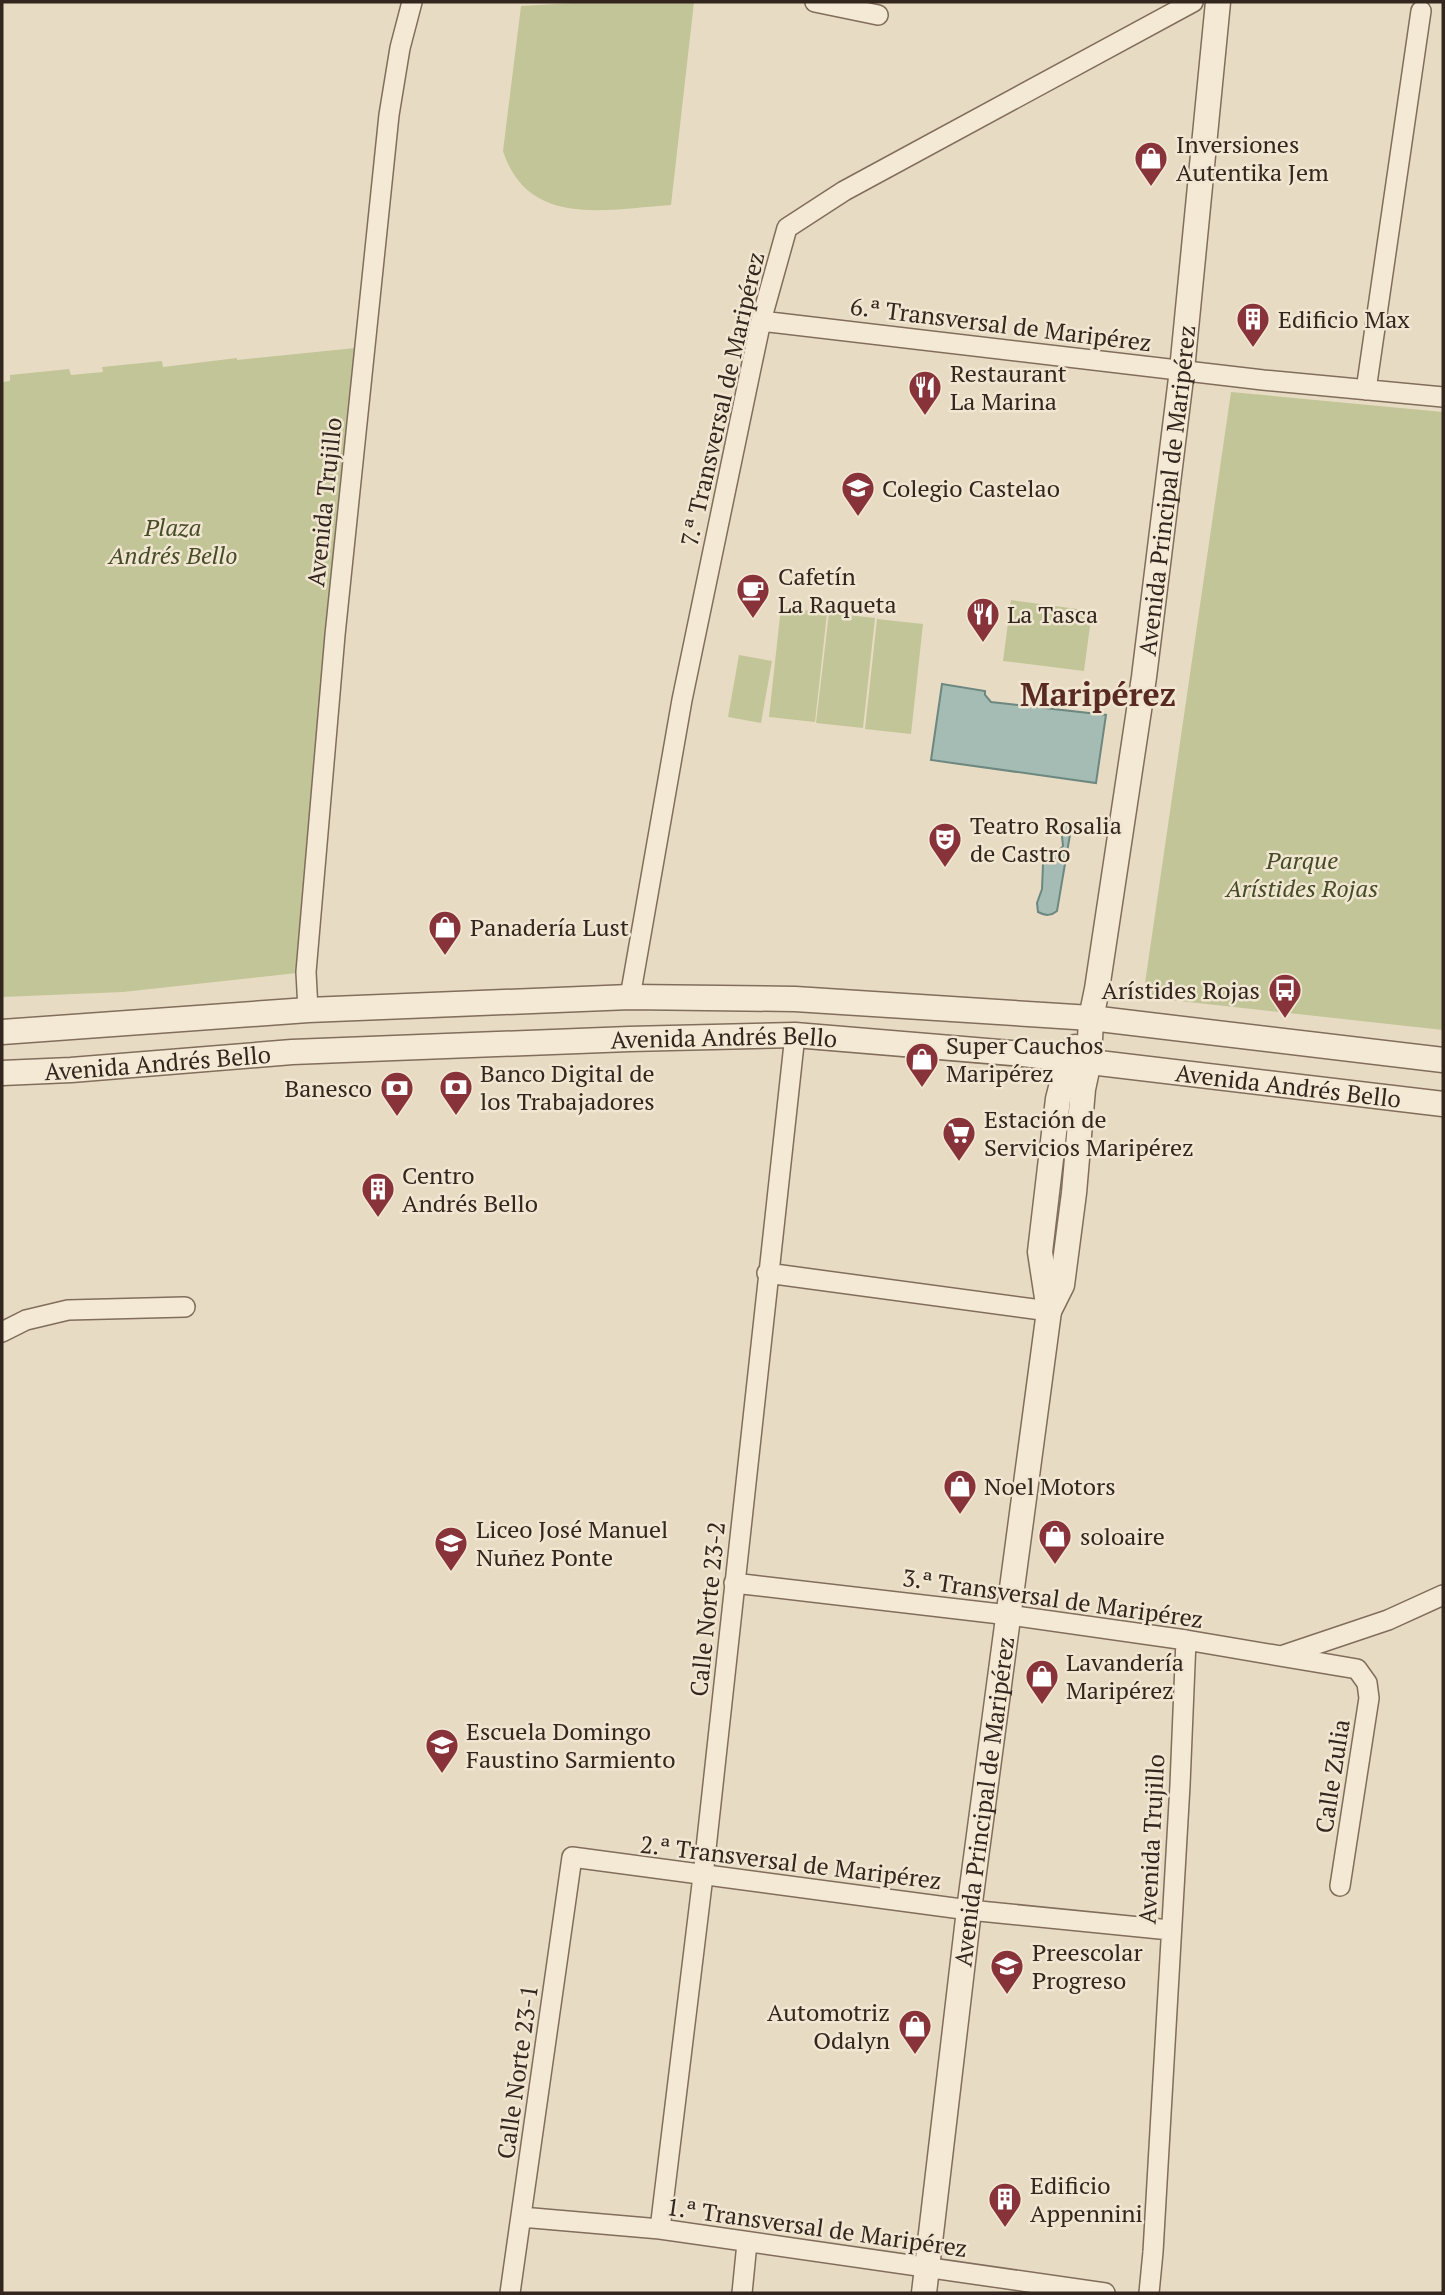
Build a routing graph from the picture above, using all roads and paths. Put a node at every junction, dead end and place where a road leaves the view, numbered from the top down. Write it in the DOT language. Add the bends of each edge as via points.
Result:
graph roads {
  1 [pos="411,2"];
  2 [pos="815,2"];
  3 [pos="1193,2"];
  4 [pos="1218,2"];
  5 [pos="1421,11"];
  6 [pos="878,15"];
  7 [pos="761,321"];
  8 [pos="1182,370"];
  9 [pos="1366,390"];
  10 [pos="1443,397"];
  11 [pos="630,997"];
  12 [pos="308,1010"];
  13 [pos="1091,1018"];
  14 [pos="2,1031"];
  15 [pos="795,1035"];
  16 [pos="1078,1060"];
  17 [pos="1443,1060"];
  18 [pos="2,1073"];
  19 [pos="1443,1104"];
  20 [pos="768,1273"];
  21 [pos="185,1307"];
  22 [pos="1049,1311"];
  23 [pos="2,1332"];
  24 [pos="734,1583"];
  25 [pos="1443,1595"];
  26 [pos="1009,1615"];
  27 [pos="1186,1640"];
  28 [pos="1280,1656"];
  29 [pos="1362,1674"];
  30 [pos="572,1857"];
  31 [pos="703,1876"];
  32 [pos="1340,1886"];
  33 [pos="969,1910"];
  34 [pos="1170,1930"];
  35 [pos="521,2217"];
  36 [pos="660,2229"];
  37 [pos="747,2243"];
  38 [pos="928,2267"];
  39 [pos="510,2293"];
  40 [pos="742,2293"];
  41 [pos="924,2293"];
  42 [pos="1105,2293"];
  43 [pos="1149,2293"];
  1 -- 12 [label="street, Avenida Trujillo" via="389,115 338,607 306,972"];
  2 -- 6 [label="street"];
  3 -- 7 [label="street, 7.ª Transversal de Maripérez" via="844,191 787,228"];
  4 -- 8 [label="street, Avenida Principal de Maripérez"];
  5 -- 9 [label="street"];
  7 -- 8 [label="street, 6.ª Transversal de Maripérez"];
  7 -- 11 [label="street, 7.ª Transversal de Maripérez" via="682,700"];
  8 -- 9 [label="street, 6.ª Transversal de Maripérez"];
  8 -- 13 [label="street, Avenida Principal de Maripérez" via="1142,690"];
  9 -- 10 [label="street, 6.ª Transversal de Maripérez"];
  11 -- 12 [label="street, Avenida Andrés Bello"];
  11 -- 13 [label="street, Avenida Andrés Bello" via="795,999"];
  12 -- 14 [label="street, Avenida Andrés Bello"];
  13 -- 16 [label="street, Avenida Principal de Maripérez"];
  13 -- 17 [label="street, Avenida Andrés Bello"];
  15 -- 16 [label="street, Avenida Andrés Bello"];
  15 -- 18 [label="street, Avenida Andrés Bello" via="292,1052"];
  15 -- 20 [label="street, Calle Norte 23-2"];
  16 -- 19 [label="street, Avenida Andrés Bello"];
  16 -- 22 [label="street, Avenida Principal de Maripérez" via="1058,1099 1040,1252"];
  20 -- 22 [label="street"];
  20 -- 24 [label="street, Calle Norte 23-2"];
  21 -- 23 [label="street" via="68,1310 26,1320"];
  22 -- 26 [label="street, Avenida Principal de Maripérez"];
  24 -- 26 [label="street, 3.ª Transversal de Maripérez"];
  24 -- 31 [label="street, Calle Norte 23-2"];
  25 -- 28 [label="street" via="1388,1620"];
  26 -- 27 [label="street, 3.ª Transversal de Maripérez"];
  26 -- 33 [label="street, Avenida Principal de Maripérez"];
  27 -- 28 [label="street, 3.ª Transversal de Maripérez"];
  27 -- 34 [label="street, Avenida Trujillo"];
  28 -- 29 [label="street, 3.ª Transversal de Maripérez"];
  29 -- 32 [label="street, Calle Zulia" via="1368,1698"];
  30 -- 31 [label="street, 2.ª Transversal de Maripérez"];
  30 -- 35 [label="street, Calle Norte 23-1"];
  31 -- 33 [label="street, 2.ª Transversal de Maripérez"];
  31 -- 36 [label="street, Calle Norte 23-2"];
  33 -- 34 [label="street, 2.ª Transversal de Maripérez"];
  33 -- 38 [label="street, Avenida Principal de Maripérez"];
  34 -- 43 [label="street, Avenida Trujillo"];
  35 -- 36 [label="street, 1.ª Transversal de Maripérez"];
  35 -- 39 [label="street, Calle Norte 23-1"];
  36 -- 37 [label="street, 1.ª Transversal de Maripérez"];
  37 -- 38 [label="street, 1.ª Transversal de Maripérez"];
  37 -- 40 [label="street"];
  38 -- 41 [label="street, Avenida Principal de Maripérez"];
  38 -- 42 [label="street, 1.ª Transversal de Maripérez"];
}
